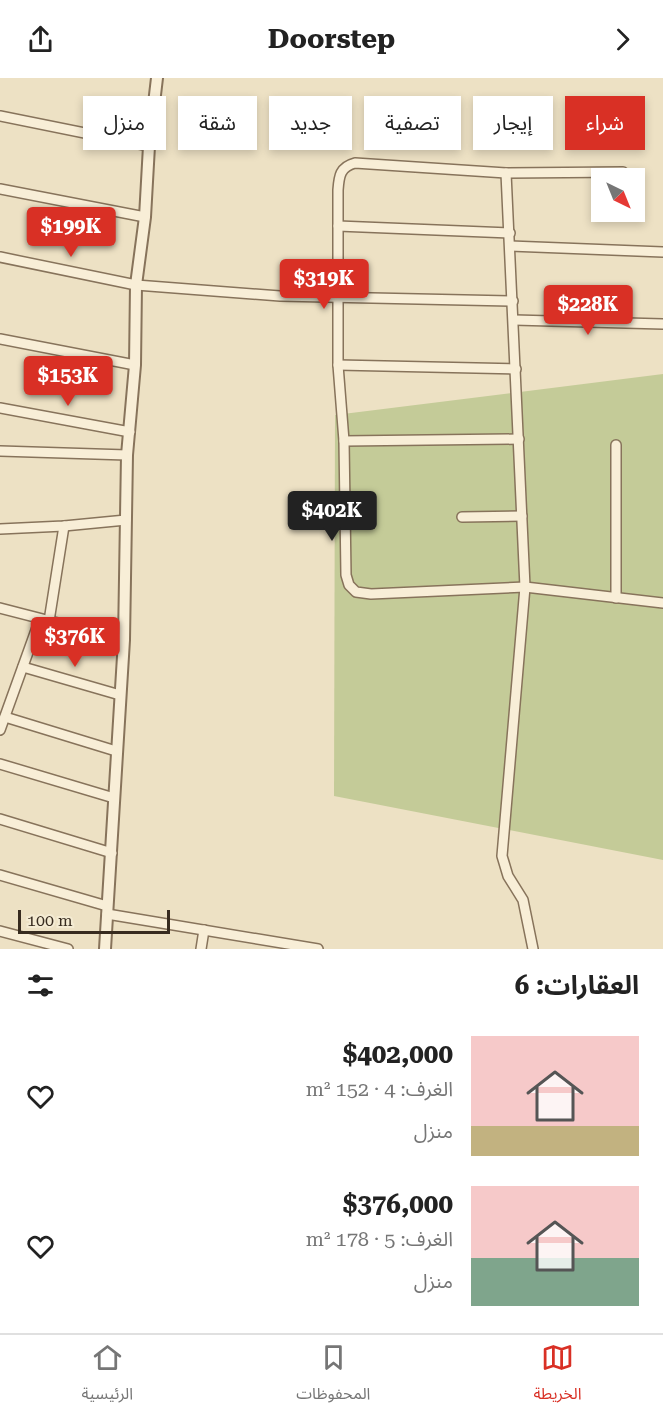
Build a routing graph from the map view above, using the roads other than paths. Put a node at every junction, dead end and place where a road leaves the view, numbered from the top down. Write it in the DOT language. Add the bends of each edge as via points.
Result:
graph roads {
  1 [pos="156,78"];
  2 [pos="154,96"];
  3 [pos="0,116"];
  4 [pos="83,133"];
  5 [pos="149,150"];
  6 [pos="591,172"];
  7 [pos="506,173"];
  8 [pos="0,189"];
  9 [pos="145,217"];
  10 [pos="338,226"];
  11 [pos="510,233"];
  12 [pos="510,246"];
  13 [pos="663,252"];
  14 [pos="0,257"];
  15 [pos="136,285"];
  16 [pos="338,297"];
  17 [pos="513,301"];
  18 [pos="514,320"];
  19 [pos="663,324"];
  20 [pos="0,339"];
  21 [pos="135,365"];
  22 [pos="338,365"];
  23 [pos="516,369"];
  24 [pos="0,408"];
  25 [pos="130,432"];
  26 [pos="519,439"];
  27 [pos="344,441"];
  28 [pos="616,445"];
  29 [pos="0,451"];
  30 [pos="127,455"];
  31 [pos="522,516"];
  32 [pos="462,517"];
  33 [pos="126,520"];
  34 [pos="64,526"];
  35 [pos="0,529"];
  36 [pos="525,587"];
  37 [pos="616,598"];
  38 [pos="663,603"];
  39 [pos="0,608"];
  40 [pos="44,620"];
  41 [pos="124,640"];
  42 [pos="23,667"];
  43 [pos="120,695"];
  44 [pos="5,717"];
  45 [pos="0,730"];
  46 [pos="116,751"];
  47 [pos="0,764"];
  48 [pos="114,798"];
  49 [pos="0,819"];
  50 [pos="112,854"];
  51 [pos="0,875"];
  52 [pos="107,910"];
  53 [pos="204,930"];
  54 [pos="0,931"];
  55 [pos="44,946"];
  56 [pos="281,946"];
  57 [pos="68,949"];
  58 [pos="105,949"];
  59 [pos="201,949"];
  60 [pos="318,949"];
  61 [pos="532,949"];
  1 -- 2 [label="street"];
  3 -- 4 [label="street"];
  5 -- 9 [label="street"];
  6 -- 7 [label="street"];
  7 -- 10 [label="street" via="349,165 339,175"];
  7 -- 11 [label="street"];
  8 -- 9 [label="street"];
  9 -- 15 [label="street"];
  10 -- 11 [label="street"];
  10 -- 16 [label="street"];
  11 -- 12 [label="street"];
  12 -- 13 [label="street"];
  12 -- 17 [label="street"];
  14 -- 15 [label="street"];
  15 -- 16 [label="street"];
  15 -- 21 [label="street"];
  16 -- 17 [label="street"];
  16 -- 22 [label="street"];
  17 -- 18 [label="street"];
  18 -- 19 [label="street"];
  18 -- 23 [label="street"];
  20 -- 21 [label="street"];
  21 -- 25 [label="street"];
  22 -- 23 [label="street"];
  22 -- 27 [label="street"];
  23 -- 26 [label="street"];
  24 -- 25 [label="street"];
  25 -- 30 [label="street"];
  26 -- 27 [label="street"];
  26 -- 31 [label="street"];
  27 -- 36 [label="street" via="346,575 356,592"];
  28 -- 37 [label="street"];
  29 -- 30 [label="street"];
  30 -- 33 [label="street"];
  31 -- 32 [label="street"];
  31 -- 36 [label="street"];
  33 -- 34 [label="street"];
  33 -- 41 [label="street"];
  34 -- 35 [label="street"];
  34 -- 40 [label="street"];
  36 -- 37 [label="street"];
  36 -- 61 [label="street" via="502,856 508,876 523,900"];
  37 -- 38 [label="street"];
  39 -- 40 [label="street"];
  40 -- 41 [label="street"];
  40 -- 42 [label="street"];
  41 -- 43 [label="street"];
  42 -- 43 [label="street"];
  42 -- 44 [label="street"];
  43 -- 46 [label="street"];
  44 -- 45 [label="street"];
  44 -- 46 [label="street"];
  46 -- 48 [label="street"];
  47 -- 48 [label="street"];
  48 -- 50 [label="street"];
  49 -- 50 [label="street"];
  50 -- 52 [label="street"];
  51 -- 52 [label="street"];
  52 -- 53 [label="street"];
  52 -- 58 [label="street"];
  53 -- 56 [label="street"];
  53 -- 59 [label="street"];
  54 -- 55 [label="street"];
  55 -- 57 [label="street"];
  56 -- 60 [label="street"];
}
